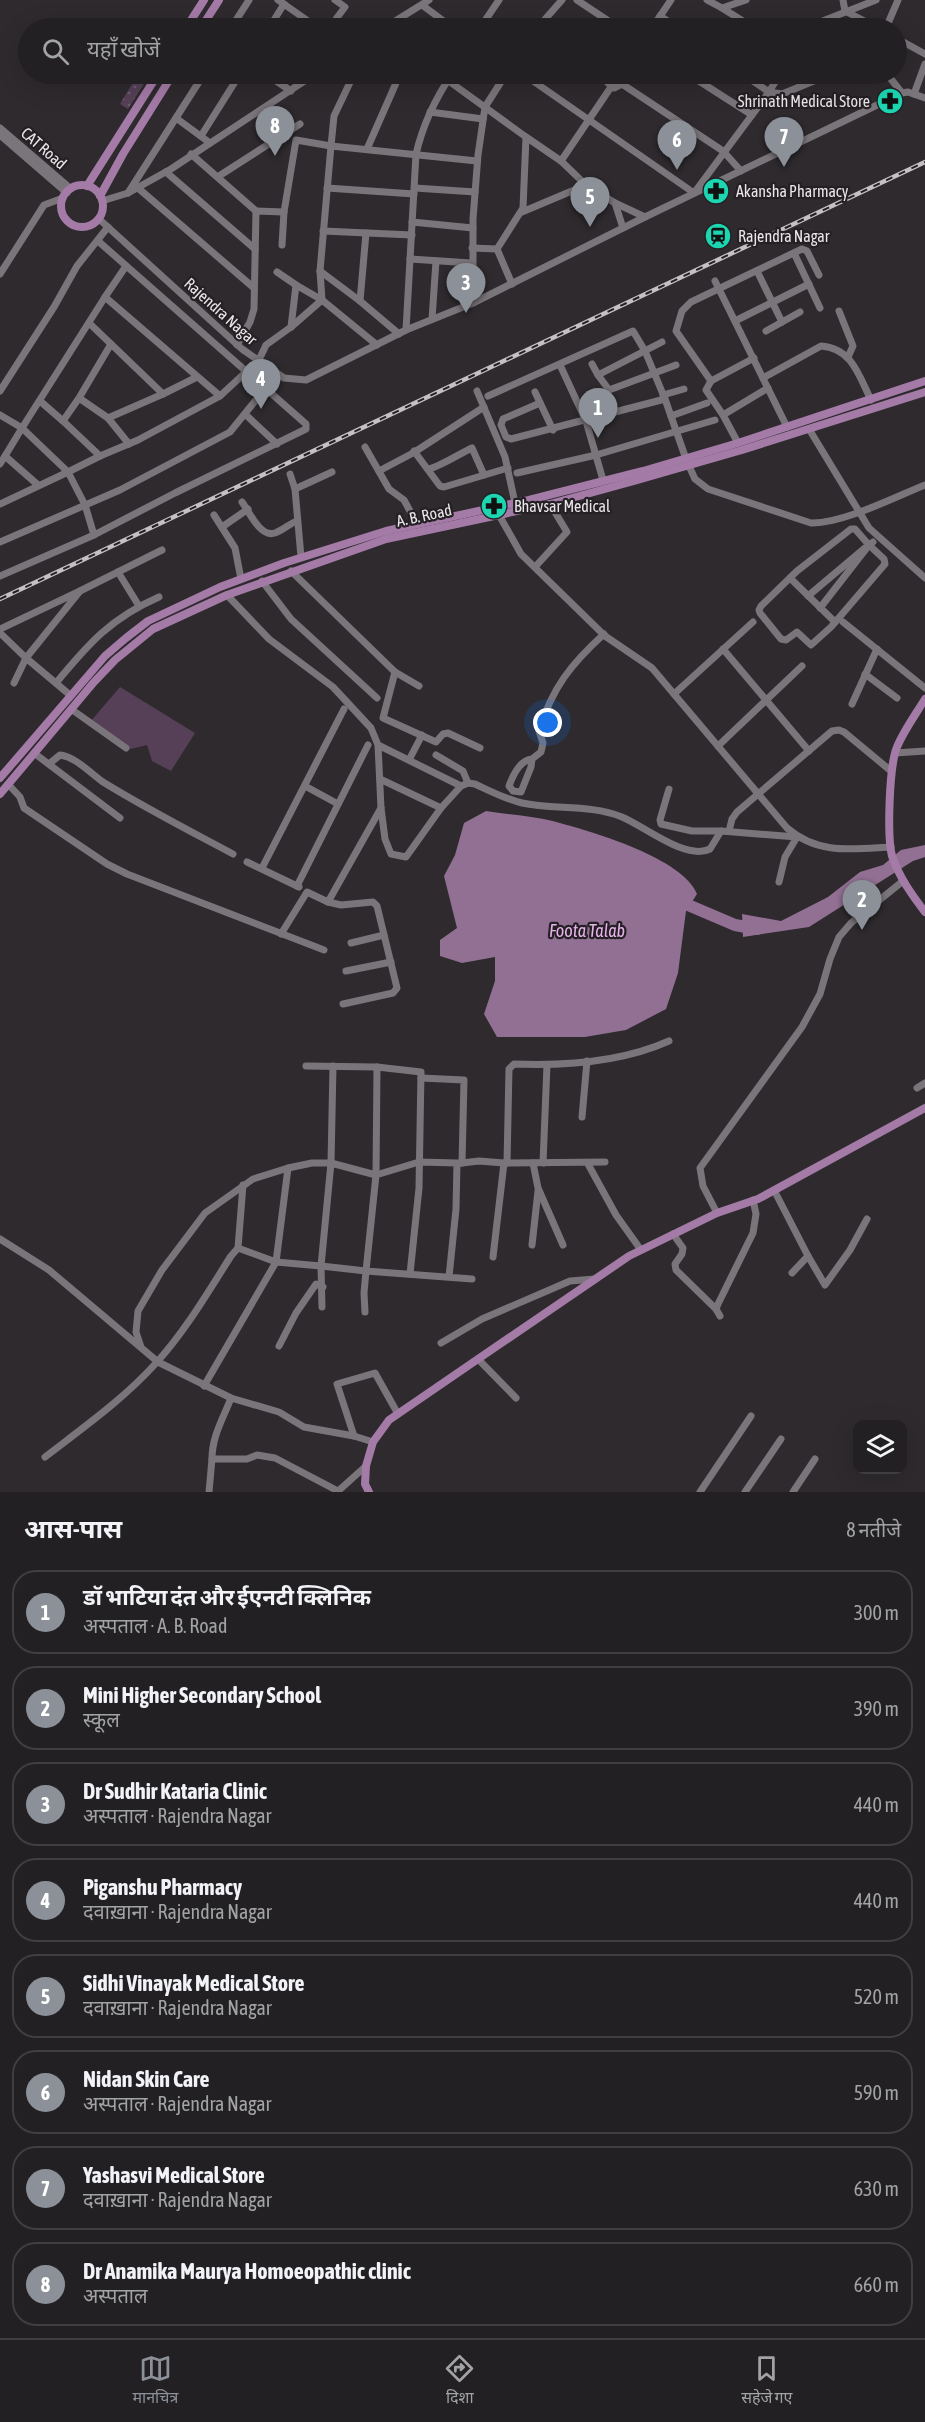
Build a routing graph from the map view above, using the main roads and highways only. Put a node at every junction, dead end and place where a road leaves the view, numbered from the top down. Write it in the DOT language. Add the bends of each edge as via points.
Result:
graph roads {
  1 [pos="204,0"];
  2 [pos="219,0"];
  3 [pos="192,18"];
  4 [pos="207,18"];
  5 [pos="152,84"];
  6 [pos="167,84"];
  7 [pos="87,186"];
  8 [pos="101,198"];
  9 [pos="925,381"];
  10 [pos="925,392"];
  11 [pos="687,462"];
  12 [pos="925,699"];
  13 [pos="12,763"];
  14 [pos="0,766"];
  15 [pos="20,770"];
  16 [pos="0,778"];
  17 [pos="8,784"];
  18 [pos="0,794"];
  19 [pos="925,910"];
  20 [pos="925,1108"];
  21 [pos="369,1492"];
  1 -- 3 [label="main road"];
  2 -- 4 [label="main road"];
  5 -- 7 [label="main road"];
  6 -- 8 [label="main road"];
  7 -- 8 [label="main road"];
  7 -- 8 [label="main road" via="67,193 64,217 85,227 99,219"];
  9 -- 11 [label="main road, A. B. Road"];
  10 -- 11 [label="main road, A. B. Road"];
  11 -- 13 [label="main road, A. B. Road" via="386,531 219,587 148,621 105,656"];
  11 -- 15 [label="main road, A. B. Road" via="550,504 386,539 262,581 153,629 94,682"];
  12 -- 19 [label="main road" via="895,753 891,771 892,851 902,878"];
  13 -- 14 [label="main road"];
  13 -- 15 [label="main road"];
  13 -- 16 [label="main road, A. B. Road"];
  15 -- 17 [label="main road, A. B. Road"];
  16 -- 17 [label="main road"];
  17 -- 18 [label="main road, A. B. Road"];
  20 -- 21 [label="main road" via="774,1190 640,1250 389,1420 373,1442 366,1466 365,1484"];
}
